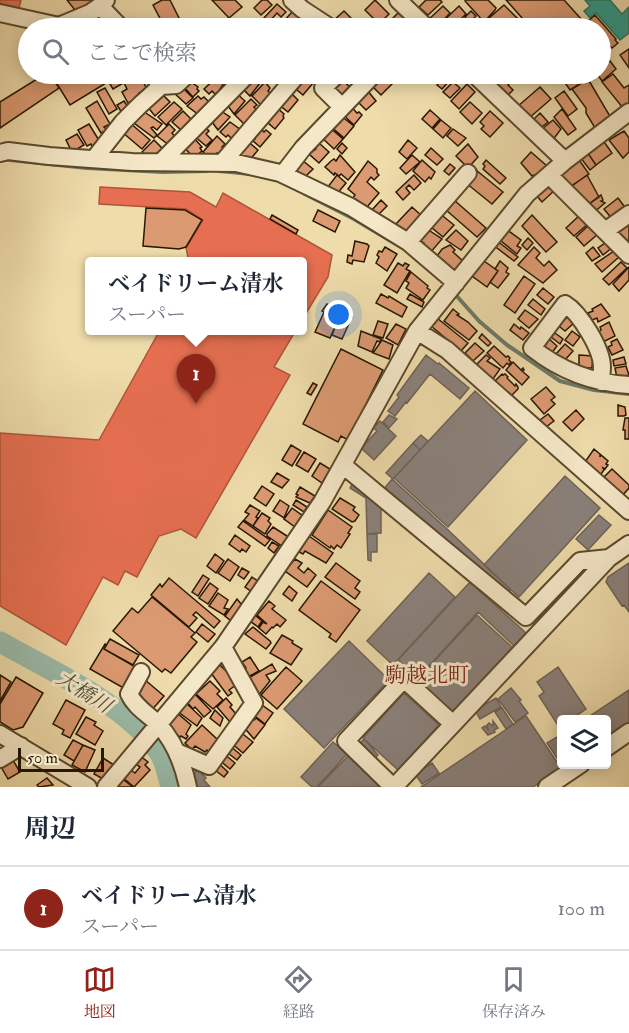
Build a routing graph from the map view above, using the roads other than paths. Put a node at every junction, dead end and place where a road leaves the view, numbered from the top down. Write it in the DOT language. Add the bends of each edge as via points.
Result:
graph roads {
  1 [pos="292,0"];
  2 [pos="402,1"];
  3 [pos="103,3"];
  4 [pos="0,13"];
  5 [pos="23,18"];
  6 [pos="78,18"];
  7 [pos="114,18"];
  8 [pos="314,18"];
  9 [pos="418,18"];
  10 [pos="154,84"];
  11 [pos="238,84"];
  12 [pos="289,84"];
  13 [pos="326,84"];
  14 [pos="365,84"];
  15 [pos="484,84"];
  16 [pos="342,107"];
  17 [pos="629,112"];
  18 [pos="2,151"];
  19 [pos="94,159"];
  20 [pos="565,161"];
  21 [pos="161,162"];
  22 [pos="222,163"];
  23 [pos="468,173"];
  24 [pos="283,174"];
  25 [pos="549,175"];
  26 [pos="629,214"];
  27 [pos="605,231"];
  28 [pos="408,242"];
  29 [pos="629,255"];
  30 [pos="452,288"];
  31 [pos="417,331"];
  32 [pos="601,382"];
  33 [pos="629,385"];
  34 [pos="344,465"];
  35 [pos="629,511"];
  36 [pos="629,544"];
  37 [pos="609,558"];
  38 [pos="223,647"];
  39 [pos="141,672"];
  40 [pos="453,724"];
  41 [pos="156,727"];
  42 [pos="629,732"];
  43 [pos="0,734"];
  44 [pos="611,744"];
  45 [pos="21,746"];
  46 [pos="177,752"];
  47 [pos="0,759"];
  48 [pos="575,769"];
  49 [pos="88,787"];
  50 [pos="106,787"];
  51 [pos="188,787"];
  52 [pos="393,787"];
  53 [pos="547,787"];
  1 -- 8 [label="street"];
  2 -- 9 [label="street"];
  3 -- 6 [label="street"];
  3 -- 7 [label="street"];
  4 -- 5 [label="street"];
  10 -- 19 [label="street"];
  11 -- 21 [label="street"];
  12 -- 22 [label="street"];
  13 -- 16 [label="street" via="322,87"];
  14 -- 16 [label="street"];
  15 -- 20 [label="street"];
  16 -- 24 [label="street"];
  17 -- 20 [label="street"];
  18 -- 19 [label="street"];
  19 -- 21 [label="street"];
  20 -- 25 [label="street"];
  21 -- 22 [label="street"];
  22 -- 24 [label="street" via="256,166"];
  23 -- 28 [label="street"];
  24 -- 28 [label="street" via="351,207"];
  25 -- 27 [label="street"];
  25 -- 30 [label="street" via="527,194"];
  26 -- 27 [label="street"];
  27 -- 29 [label="street"];
  28 -- 30 [label="street"];
  30 -- 31 [label="street"];
  31 -- 34 [label="street"];
  31 -- 35 [label="street" via="447,350"];
  32 -- 32 [label="street" via="602,365 595,345 580,317 565,304 532,348 564,370"];
  32 -- 33 [label="street"];
  34 -- 37 [label="street" via="526,617 580,561"];
  34 -- 38 [label="street"];
  36 -- 37 [label="street"];
  37 -- 40 [label="street"];
  38 -- 41 [label="street"];
  38 -- 46 [label="street" via="254,703 209,766"];
  39 -- 41 [label="street" via="129,694"];
  40 -- 52 [label="street"];
  40 -- 52 [label="street" via="404,679 346,741"];
  41 -- 46 [label="street"];
  41 -- 50 [label="street"];
  42 -- 44 [label="street"];
  43 -- 45 [label="street"];
  45 -- 47 [label="street"];
  45 -- 49 [label="street"];
  46 -- 51 [label="street"];
  48 -- 53 [label="street"];
}
